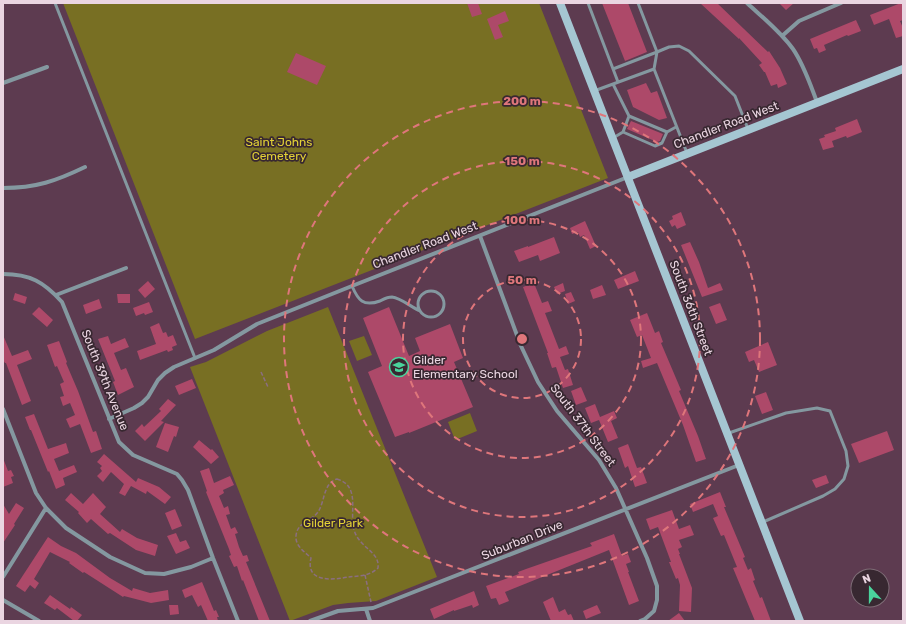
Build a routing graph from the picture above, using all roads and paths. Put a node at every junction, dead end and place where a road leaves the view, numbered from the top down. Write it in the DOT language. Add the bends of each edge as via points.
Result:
graph roads {
  1 [pos="55,3"];
  2 [pos="560,3"];
  3 [pos="588,3"];
  4 [pos="638,3"];
  5 [pos="747,3"];
  6 [pos="841,3"];
  7 [pos="782,36"];
  8 [pos="657,52"];
  9 [pos="47,67"];
  10 [pos="654,68"];
  11 [pos="613,69"];
  12 [pos="903,69"];
  13 [pos="618,82"];
  14 [pos="3,83"];
  15 [pos="613,84"];
  16 [pos="594,91"];
  17 [pos="817,102"];
  18 [pos="629,116"];
  19 [pos="676,127"];
  20 [pos="748,130"];
  21 [pos="623,132"];
  22 [pos="635,132"];
  23 [pos="667,132"];
  24 [pos="633,136"];
  25 [pos="643,136"];
  26 [pos="613,138"];
  27 [pos="641,140"];
  28 [pos="651,140"];
  29 [pos="650,144"];
  30 [pos="687,153"];
  31 [pos="85,167"];
  32 [pos="628,177"];
  33 [pos="3,188"];
  34 [pos="480,236"];
  35 [pos="126,268"];
  36 [pos="3,274"];
  37 [pos="352,286"];
  38 [pos="56,295"];
  39 [pos="420,311"];
  40 [pos="195,358"];
  41 [pos="261,372"];
  42 [pos="268,387"];
  43 [pos="3,409"];
  44 [pos="109,419"];
  45 [pos="727,434"];
  46 [pos="739,465"];
  47 [pos="46,508"];
  48 [pos="626,510"];
  49 [pos="762,523"];
  50 [pos="213,558"];
  51 [pos="365,575"];
  52 [pos="3,577"];
  53 [pos="3,600"];
  54 [pos="374,608"];
  55 [pos="366,610"];
  56 [pos="39,621"];
  57 [pos="238,621"];
  58 [pos="310,621"];
  59 [pos="370,621"];
  60 [pos="640,621"];
  61 [pos="800,621"];
  1 -- 40 [label="lane"];
  2 -- 16 [label="main road, South 36th Street"];
  3 -- 11 [label="lane"];
  4 -- 8 [label="lane"];
  5 -- 7 [label="street"];
  6 -- 7 [label="street" via="799,21"];
  7 -- 17 [label="street" via="801,62"];
  8 -- 10 [label="lane"];
  8 -- 11 [label="lane"];
  8 -- 20 [label="lane" via="680,46 689,51 735,96"];
  9 -- 14 [label="street"];
  10 -- 13 [label="lane"];
  10 -- 19 [label="lane"];
  11 -- 13 [label="lane"];
  12 -- 17 [label="main road, Chandler Road West"];
  13 -- 15 [label="lane"];
  15 -- 16 [label="lane"];
  15 -- 18 [label="lane"];
  16 -- 26 [label="main road, South 36th Street"];
  17 -- 20 [label="main road, Chandler Road West"];
  18 -- 21 [label="lane"];
  18 -- 23 [label="lane" via="639,123"];
  19 -- 23 [label="lane"];
  19 -- 30 [label="lane"];
  20 -- 30 [label="main road, Chandler Road West"];
  21 -- 24 [label="lane"];
  21 -- 26 [label="lane"];
  22 -- 24 [label="lane"];
  23 -- 29 [label="lane" via="662,143 655,146"];
  24 -- 27 [label="lane"];
  25 -- 27 [label="lane"];
  26 -- 32 [label="main road, South 36th Street"];
  27 -- 29 [label="lane"];
  28 -- 29 [label="lane"];
  30 -- 32 [label="main road, Chandler Road West"];
  31 -- 33 [label="street" via="60,179 36,186"];
  32 -- 34 [label="street, Chandler Road West"];
  32 -- 45 [label="main road, South 36th Street"];
  34 -- 37 [label="street, Chandler Road West"];
  34 -- 48 [label="street, South 37th Street" via="521,346 538,382 557,411 599,460"];
  35 -- 38 [label="street"];
  36 -- 38 [label="street" via="27,276 46,286"];
  37 -- 39 [label="lane" via="359,299 365,303 393,297"];
  37 -- 40 [label="street, Chandler Road West" via="257,324 214,350"];
  38 -- 44 [label="street, South 39th Avenue" via="67,313"];
  39 -- 39 [label="lane" via="431,318 440,315 444,307 443,298 437,292 425,293 418,303"];
  40 -- 44 [label="street, Chandler Road West" via="174,366 165,373 142,403"];
  41 -- 42 [label="path"];
  43 -- 47 [label="street" via="36,493"];
  44 -- 50 [label="street, South 39th Avenue" via="119,442 126,450 177,474 182,480"];
  45 -- 46 [label="main road, South 36th Street"];
  45 -- 49 [label="lane" via="786,413 817,408 830,411 846,451 848,466 844,479 835,489"];
  46 -- 48 [label="street, Suburban Drive"];
  46 -- 49 [label="main road, South 36th Street"];
  47 -- 50 [label="street" via="66,528 110,557 145,573 164,574"];
  47 -- 52 [label="street"];
  48 -- 54 [label="street, Suburban Drive"];
  48 -- 60 [label="street, South 37th Street" via="657,586 654,611"];
  49 -- 61 [label="main road, South 36th Street"];
  50 -- 57 [label="street, South 39th Avenue"];
  51 -- 51 [label="path" via="378,568 378,559 361,543 355,532 350,489 345,482 333,480 326,488 319,511 299,528 297,544 311,558 312,571 318,577 334,579"];
  51 -- 54 [label="path"];
  53 -- 56 [label="street"];
  54 -- 55 [label="street, Suburban Drive"];
  55 -- 58 [label="street, Suburban Drive" via="338,611"];
  55 -- 59 [label="street"];
}
